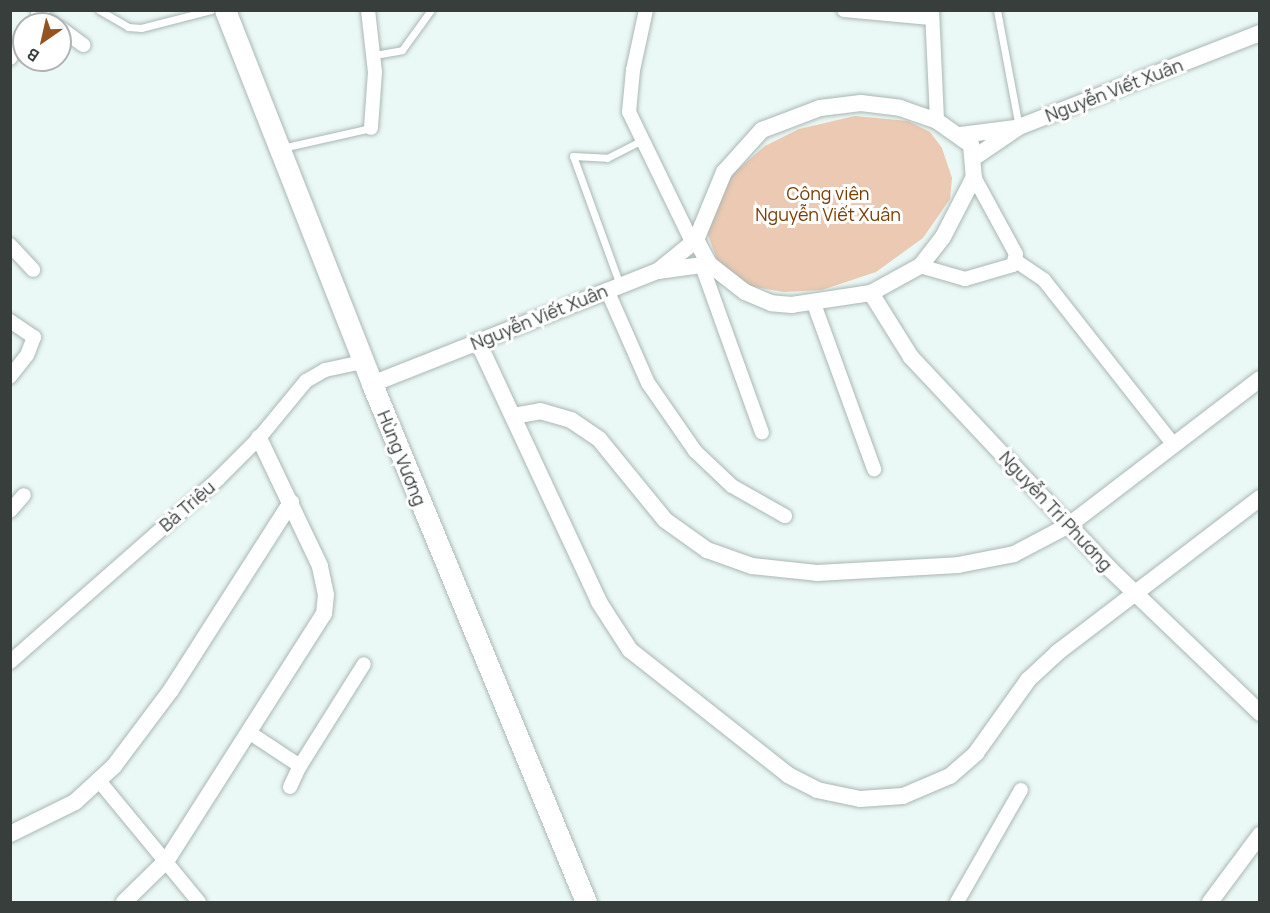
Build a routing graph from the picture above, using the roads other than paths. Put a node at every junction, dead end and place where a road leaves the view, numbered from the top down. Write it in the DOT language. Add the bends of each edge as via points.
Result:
graph roads {
  1 [pos="99,10"];
  2 [pos="211,10"];
  3 [pos="225,10"];
  4 [pos="368,10"];
  5 [pos="431,10"];
  6 [pos="646,10"];
  7 [pos="844,10"];
  8 [pos="997,10"];
  9 [pos="932,14"];
  10 [pos="1260,33"];
  11 [pos="72,37"];
  12 [pos="83,45"];
  13 [pos="375,55"];
  14 [pos="937,121"];
  15 [pos="1017,127"];
  16 [pos="371,129"];
  17 [pos="961,135"];
  18 [pos="640,141"];
  19 [pos="279,149"];
  20 [pos="975,157"];
  21 [pos="974,177"];
  22 [pos="694,241"];
  23 [pos="10,245"];
  24 [pos="1016,261"];
  25 [pos="706,265"];
  26 [pos="920,266"];
  27 [pos="33,270"];
  28 [pos="658,271"];
  29 [pos="614,288"];
  30 [pos="871,293"];
  31 [pos="814,304"];
  32 [pos="10,321"];
  33 [pos="478,342"];
  34 [pos="364,362"];
  35 [pos="10,377"];
  36 [pos="1260,379"];
  37 [pos="372,384"];
  38 [pos="513,416"];
  39 [pos="762,434"];
  40 [pos="259,438"];
  41 [pos="1174,445"];
  42 [pos="874,469"];
  43 [pos="24,495"];
  44 [pos="1260,498"];
  45 [pos="291,502"];
  46 [pos="10,511"];
  47 [pos="785,516"];
  48 [pos="1069,525"];
  49 [pos="1136,594"];
  50 [pos="10,662"];
  51 [pos="364,664"];
  52 [pos="1260,713"];
  53 [pos="250,733"];
  54 [pos="300,766"];
  55 [pos="100,782"];
  56 [pos="290,787"];
  57 [pos="1022,790"];
  58 [pos="10,834"];
  59 [pos="1260,835"];
  60 [pos="167,860"];
  61 [pos="124,903"];
  62 [pos="199,903"];
  63 [pos="586,903"];
  64 [pos="957,903"];
  65 [pos="1210,903"];
  1 -- 2 [label="lane" via="128,27 141,28"];
  3 -- 19 [label="main road, Hùng Vương"];
  4 -- 13 [label="street"];
  5 -- 13 [label="lane" via="402,50"];
  6 -- 18 [label="street" via="629,104"];
  7 -- 9 [label="street"];
  8 -- 15 [label="lane"];
  9 -- 14 [label="street"];
  10 -- 15 [label="street, Nguyễn Viết Xuân"];
  11 -- 12 [label="street"];
  13 -- 16 [label="street"];
  14 -- 17 [label="street"];
  14 -- 22 [label="street" via="900,108 861,102 820,108 762,130 724,172"];
  15 -- 17 [label="street"];
  15 -- 20 [label="street, Nguyễn Viết Xuân"];
  16 -- 19 [label="lane"];
  17 -- 20 [label="street"];
  18 -- 22 [label="street"];
  18 -- 29 [label="lane" via="607,158 573,156"];
  19 -- 34 [label="main road, Hùng Vương"];
  20 -- 21 [label="street"];
  21 -- 24 [label="street"];
  21 -- 26 [label="street" via="943,237"];
  22 -- 25 [label="street"];
  22 -- 28 [label="street"];
  23 -- 27 [label="street"];
  24 -- 26 [label="street" via="1001,271 965,279"];
  24 -- 41 [label="street" via="1044,280"];
  25 -- 28 [label="street, Nguyễn Viết Xuân"];
  25 -- 31 [label="street" via="771,303"];
  25 -- 39 [label="street"];
  26 -- 30 [label="street"];
  28 -- 29 [label="street, Nguyễn Viết Xuân"];
  29 -- 33 [label="street, Nguyễn Viết Xuân"];
  29 -- 47 [label="street" via="648,383 695,451 732,486"];
  30 -- 31 [label="street"];
  30 -- 48 [label="street, Nguyễn Tri Phương" via="910,357"];
  31 -- 42 [label="street"];
  32 -- 35 [label="street" via="34,337 27,355"];
  33 -- 37 [label="street, Nguyễn Viết Xuân"];
  33 -- 38 [label="street"];
  34 -- 37 [label="main road, Hùng Vương"];
  34 -- 40 [label="street, Bà Triệu" via="325,370 306,381"];
  36 -- 41 [label="street"];
  37 -- 63 [label="main road, Hùng Vương"];
  38 -- 48 [label="street" via="540,411 571,420 599,439 665,520 707,550 752,566 817,573 958,565 1014,554"];
  38 -- 49 [label="street" via="599,602 630,650 788,775 817,790 860,799 903,796 950,776 976,753 1028,680 1058,652"];
  40 -- 45 [label="street"];
  40 -- 50 [label="street, Bà Triệu" via="218,479"];
  41 -- 48 [label="street"];
  43 -- 46 [label="street"];
  44 -- 49 [label="street"];
  45 -- 53 [label="street" via="320,566 326,605"];
  45 -- 55 [label="street" via="171,690"];
  48 -- 49 [label="street, Nguyễn Tri Phương"];
  49 -- 52 [label="street, Nguyễn Tri Phương"];
  51 -- 54 [label="street"];
  53 -- 54 [label="street"];
  53 -- 60 [label="street"];
  54 -- 56 [label="street"];
  55 -- 58 [label="street" via="56,813"];
  55 -- 60 [label="street" via="144,838"];
  57 -- 64 [label="street"];
  59 -- 65 [label="street"];
  60 -- 61 [label="street"];
  60 -- 62 [label="street"];
}
